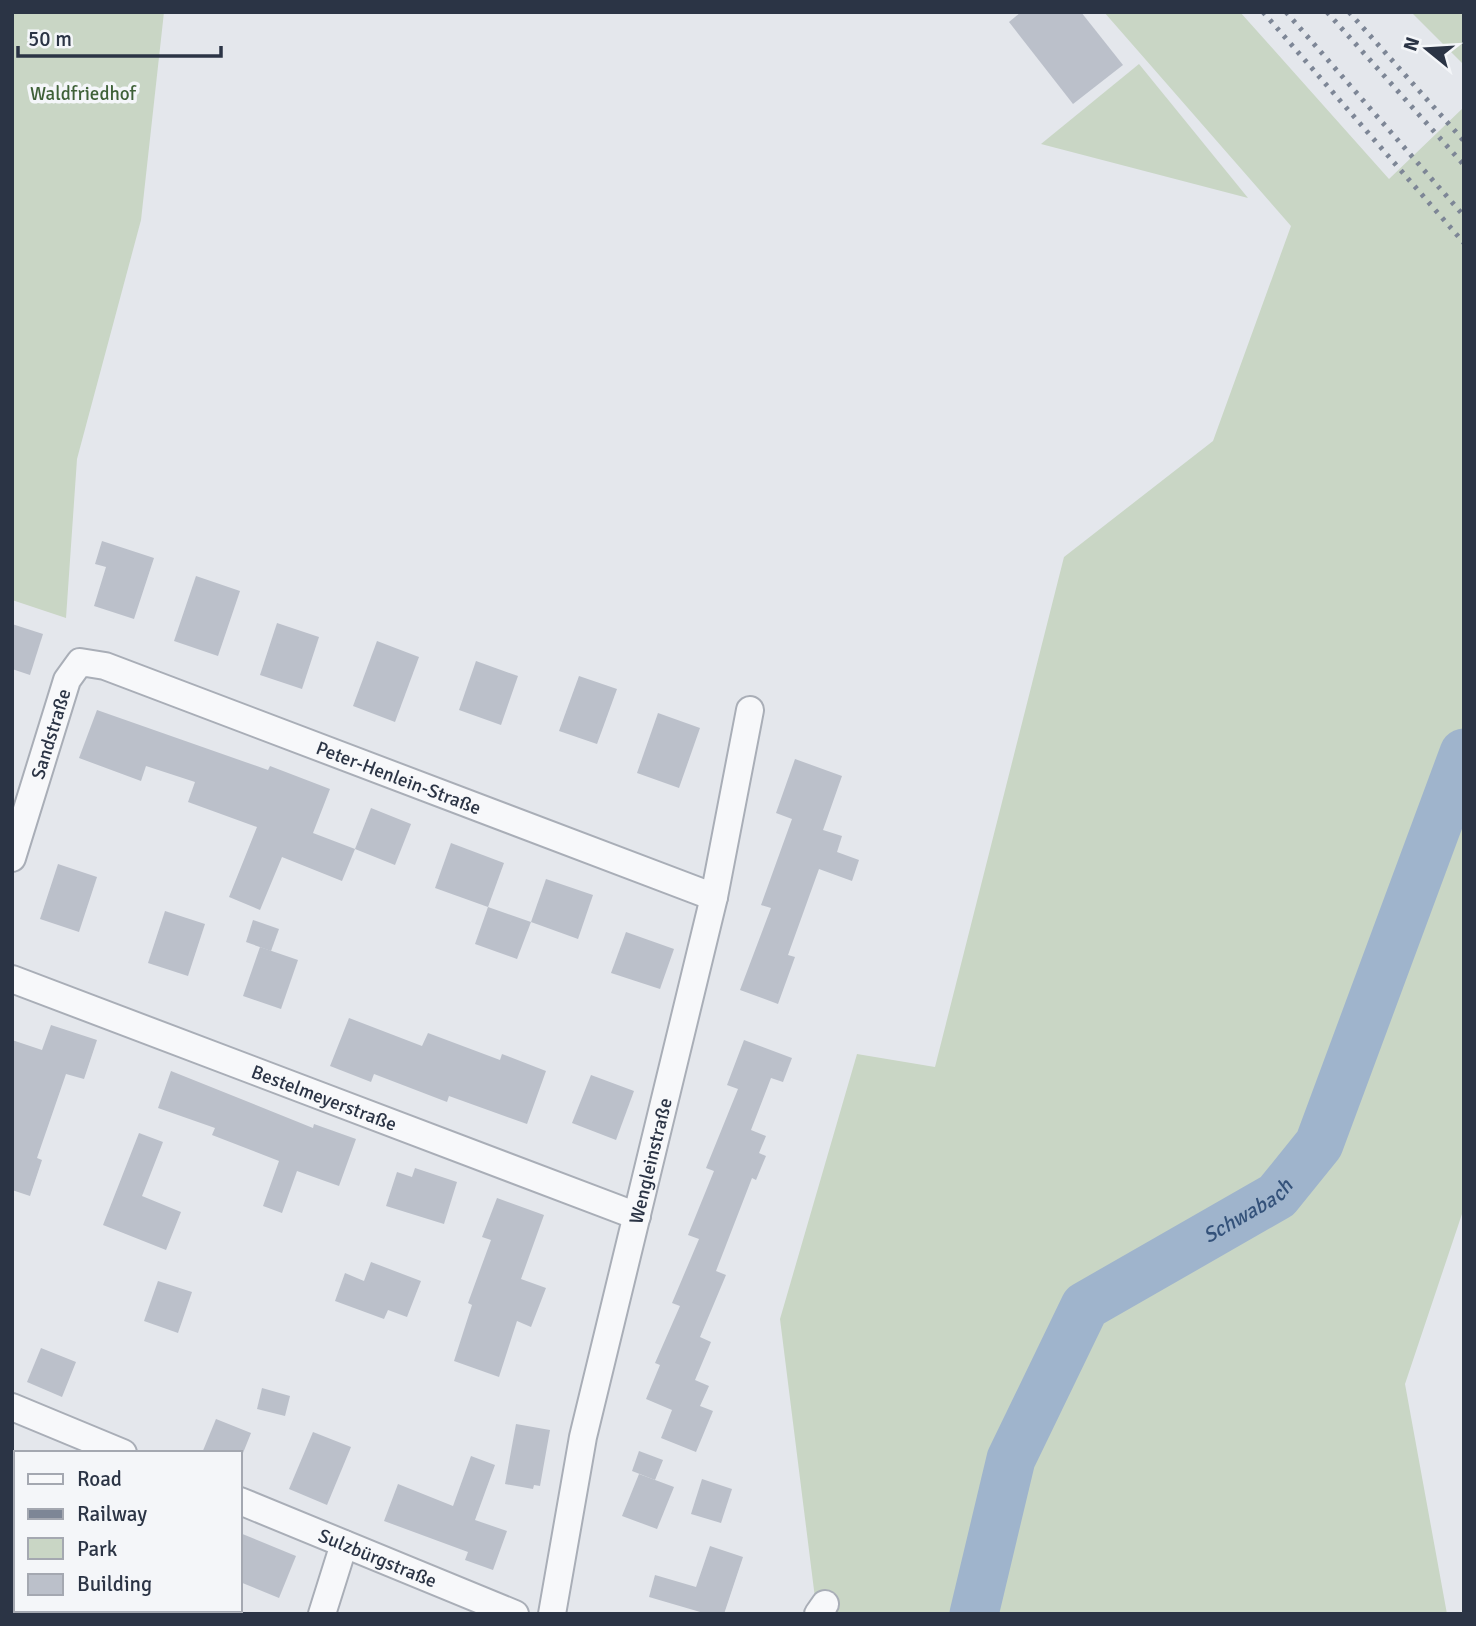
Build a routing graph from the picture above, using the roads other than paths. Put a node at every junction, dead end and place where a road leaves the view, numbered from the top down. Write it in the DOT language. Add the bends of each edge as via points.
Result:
graph roads {
  1 [pos="80,662"];
  2 [pos="750,710"];
  3 [pos="20,807"];
  4 [pos="12,858"];
  5 [pos="714,897"];
  6 [pos="12,979"];
  7 [pos="637,1216"];
  8 [pos="12,1407"];
  9 [pos="118,1451"];
  10 [pos="242,1502"];
  11 [pos="344,1544"];
  12 [pos="322,1614"];
  13 [pos="515,1614"];
  14 [pos="552,1614"];
  1 -- 3 [label="street, Sandstraße" via="67,680"];
  1 -- 5 [label="street, Peter-Henlein-Straße" via="105,666"];
  2 -- 5 [label="street, Wengleinstraße"];
  3 -- 4 [label="street, Sandstraße"];
  5 -- 7 [label="street, Wengleinstraße"];
  6 -- 7 [label="street, Bestelmeyerstraße"];
  7 -- 14 [label="street, Wengleinstraße" via="583,1437"];
  8 -- 9 [label="street"];
  10 -- 11 [label="street, Sulzbürgstraße"];
  11 -- 12 [label="street"];
  11 -- 13 [label="street, Sulzbürgstraße"];
}
